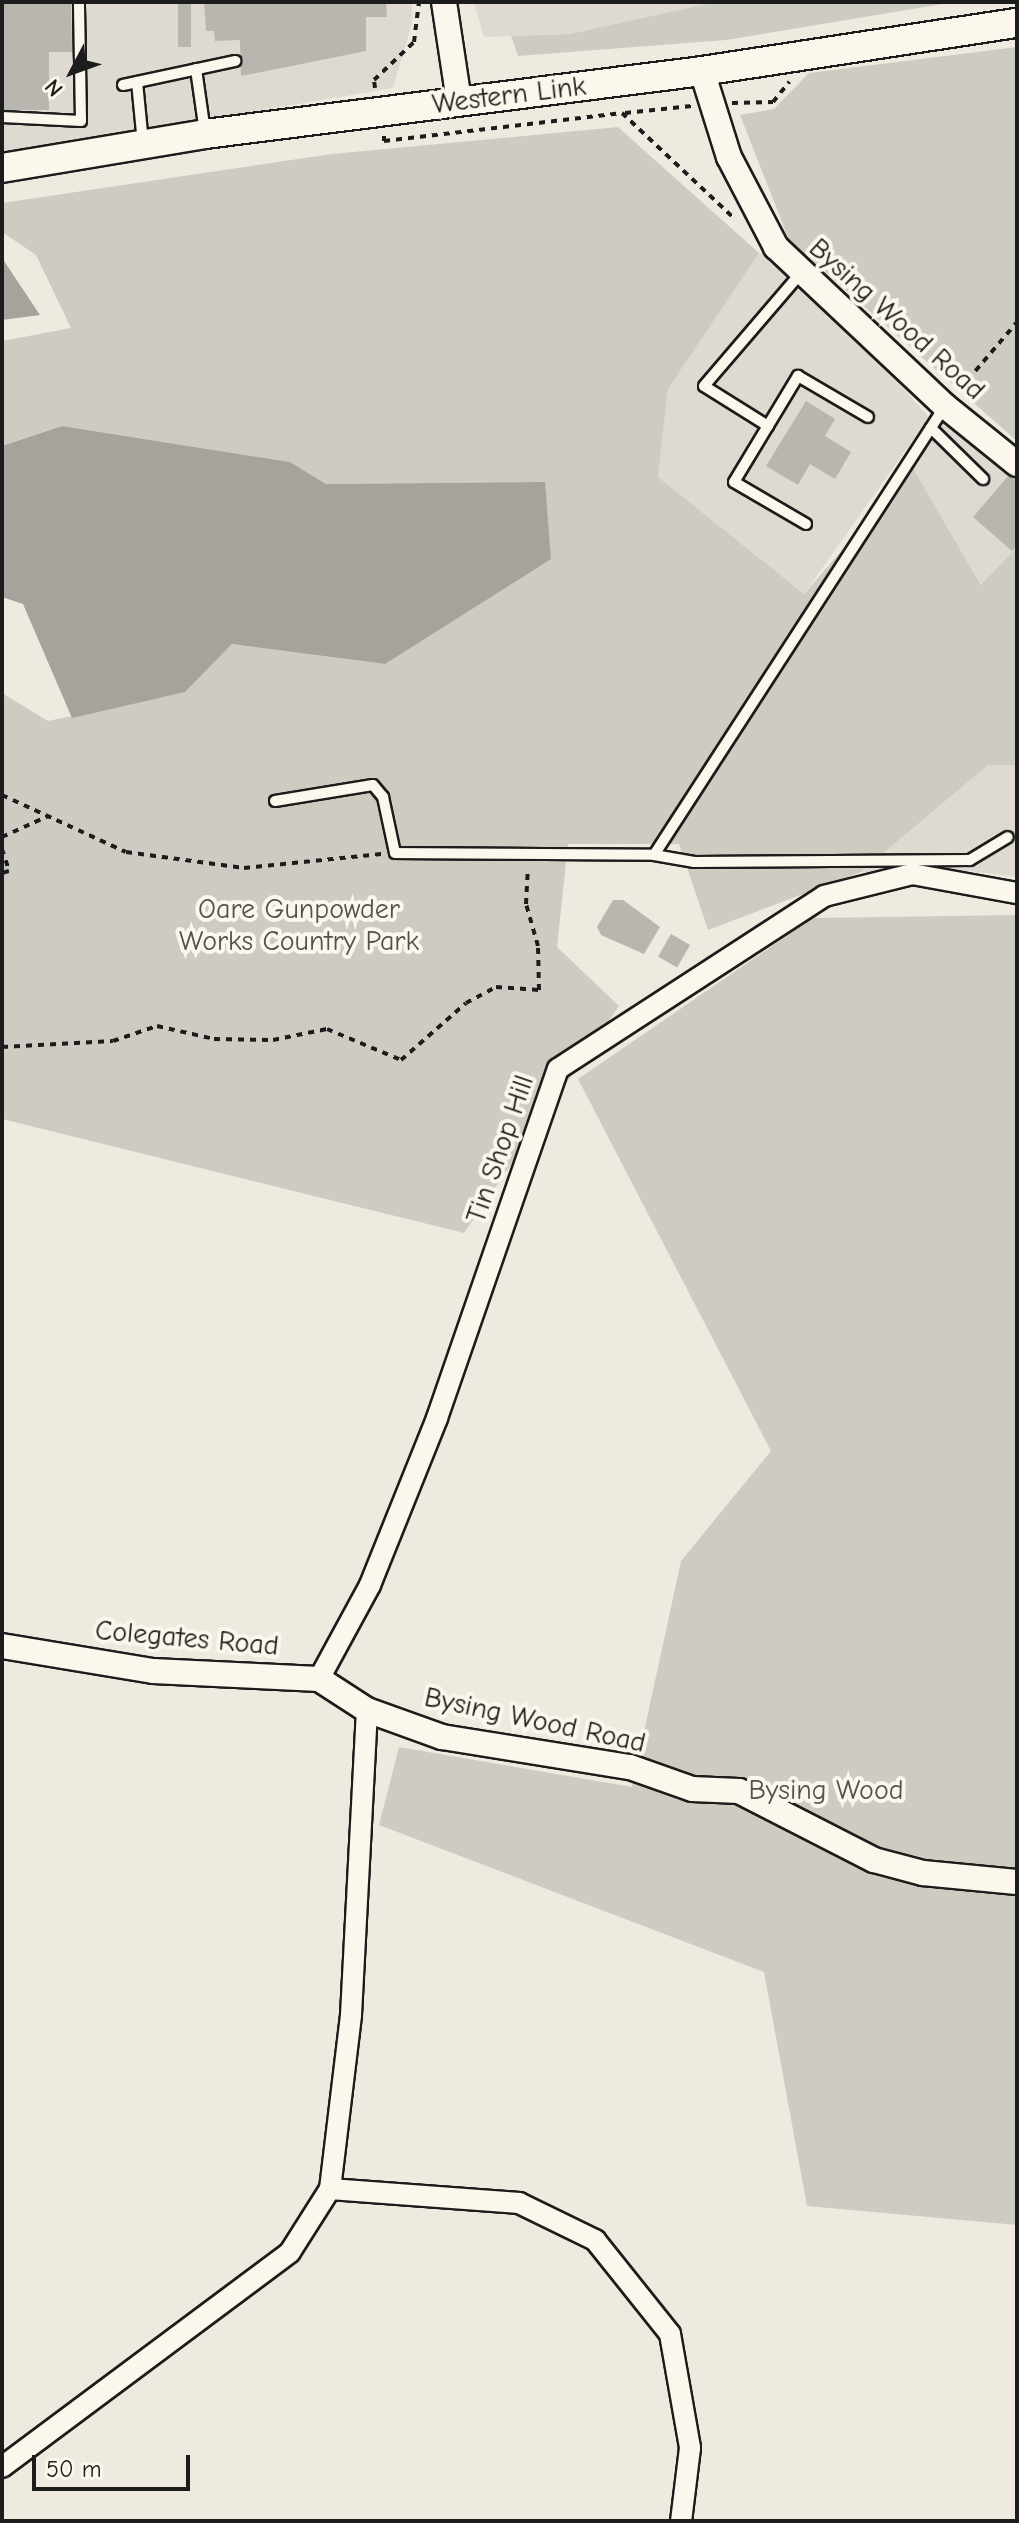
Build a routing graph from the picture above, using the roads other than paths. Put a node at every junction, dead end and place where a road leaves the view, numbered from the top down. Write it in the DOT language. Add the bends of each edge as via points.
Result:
graph roads {
  1 [pos="79,2"];
  2 [pos="444,2"];
  3 [pos="1017,23"];
  4 [pos="235,61"];
  5 [pos="196,69"];
  6 [pos="702,71"];
  7 [pos="137,82"];
  8 [pos="123,85"];
  9 [pos="459,101"];
  10 [pos="2,117"];
  11 [pos="205,134"];
  12 [pos="143,143"];
  13 [pos="2,168"];
  14 [pos="800,274"];
  15 [pos="945,406"];
  16 [pos="868,417"];
  17 [pos="768,426"];
  18 [pos="931,428"];
  19 [pos="1017,464"];
  20 [pos="983,479"];
  21 [pos="806,524"];
  22 [pos="275,801"];
  23 [pos="1008,837"];
  24 [pos="654,855"];
  25 [pos="1017,893"];
  26 [pos="2,1646"];
  27 [pos="319,1679"];
  28 [pos="367,1710"];
  29 [pos="1017,1882"];
  30 [pos="330,2189"];
  31 [pos="2,2467"];
  32 [pos="681,2521"];
  1 -- 10 [label="lane" via="81,121"];
  2 -- 9 [label="street"];
  3 -- 6 [label="main road, Western Link"];
  4 -- 5 [label="lane"];
  5 -- 7 [label="lane"];
  5 -- 11 [label="lane"];
  6 -- 9 [label="main road, Western Link"];
  6 -- 14 [label="street, Bysing Wood Road" via="729,157 776,247"];
  7 -- 8 [label="lane"];
  7 -- 12 [label="lane"];
  9 -- 11 [label="main road, Western Link"];
  11 -- 12 [label="main road, Western Link"];
  12 -- 13 [label="main road, Western Link"];
  14 -- 15 [label="street, Bysing Wood Road"];
  14 -- 17 [label="lane" via="704,386"];
  15 -- 18 [label="lane"];
  15 -- 19 [label="street, Bysing Wood Road"];
  16 -- 17 [label="lane" via="798,376"];
  17 -- 21 [label="lane" via="734,482"];
  18 -- 20 [label="lane"];
  18 -- 24 [label="lane"];
  22 -- 24 [label="lane" via="373,785 383,797 395,853"];
  23 -- 24 [label="lane" via="970,860 694,862"];
  25 -- 27 [label="street, Tin Shop Hill" via="912,874 824,896 558,1069 431,1432 370,1585"];
  26 -- 27 [label="street, Colegates Road" via="153,1671"];
  27 -- 28 [label="street, Bysing Wood Road"];
  28 -- 29 [label="street, Bysing Wood Road" via="442,1737 630,1767 692,1789 739,1791 874,1860 923,1873"];
  28 -- 30 [label="street" via="351,2015"];
  30 -- 31 [label="street" via="290,2252"];
  30 -- 32 [label="street" via="519,2203 595,2240 670,2334 690,2448"];
}
